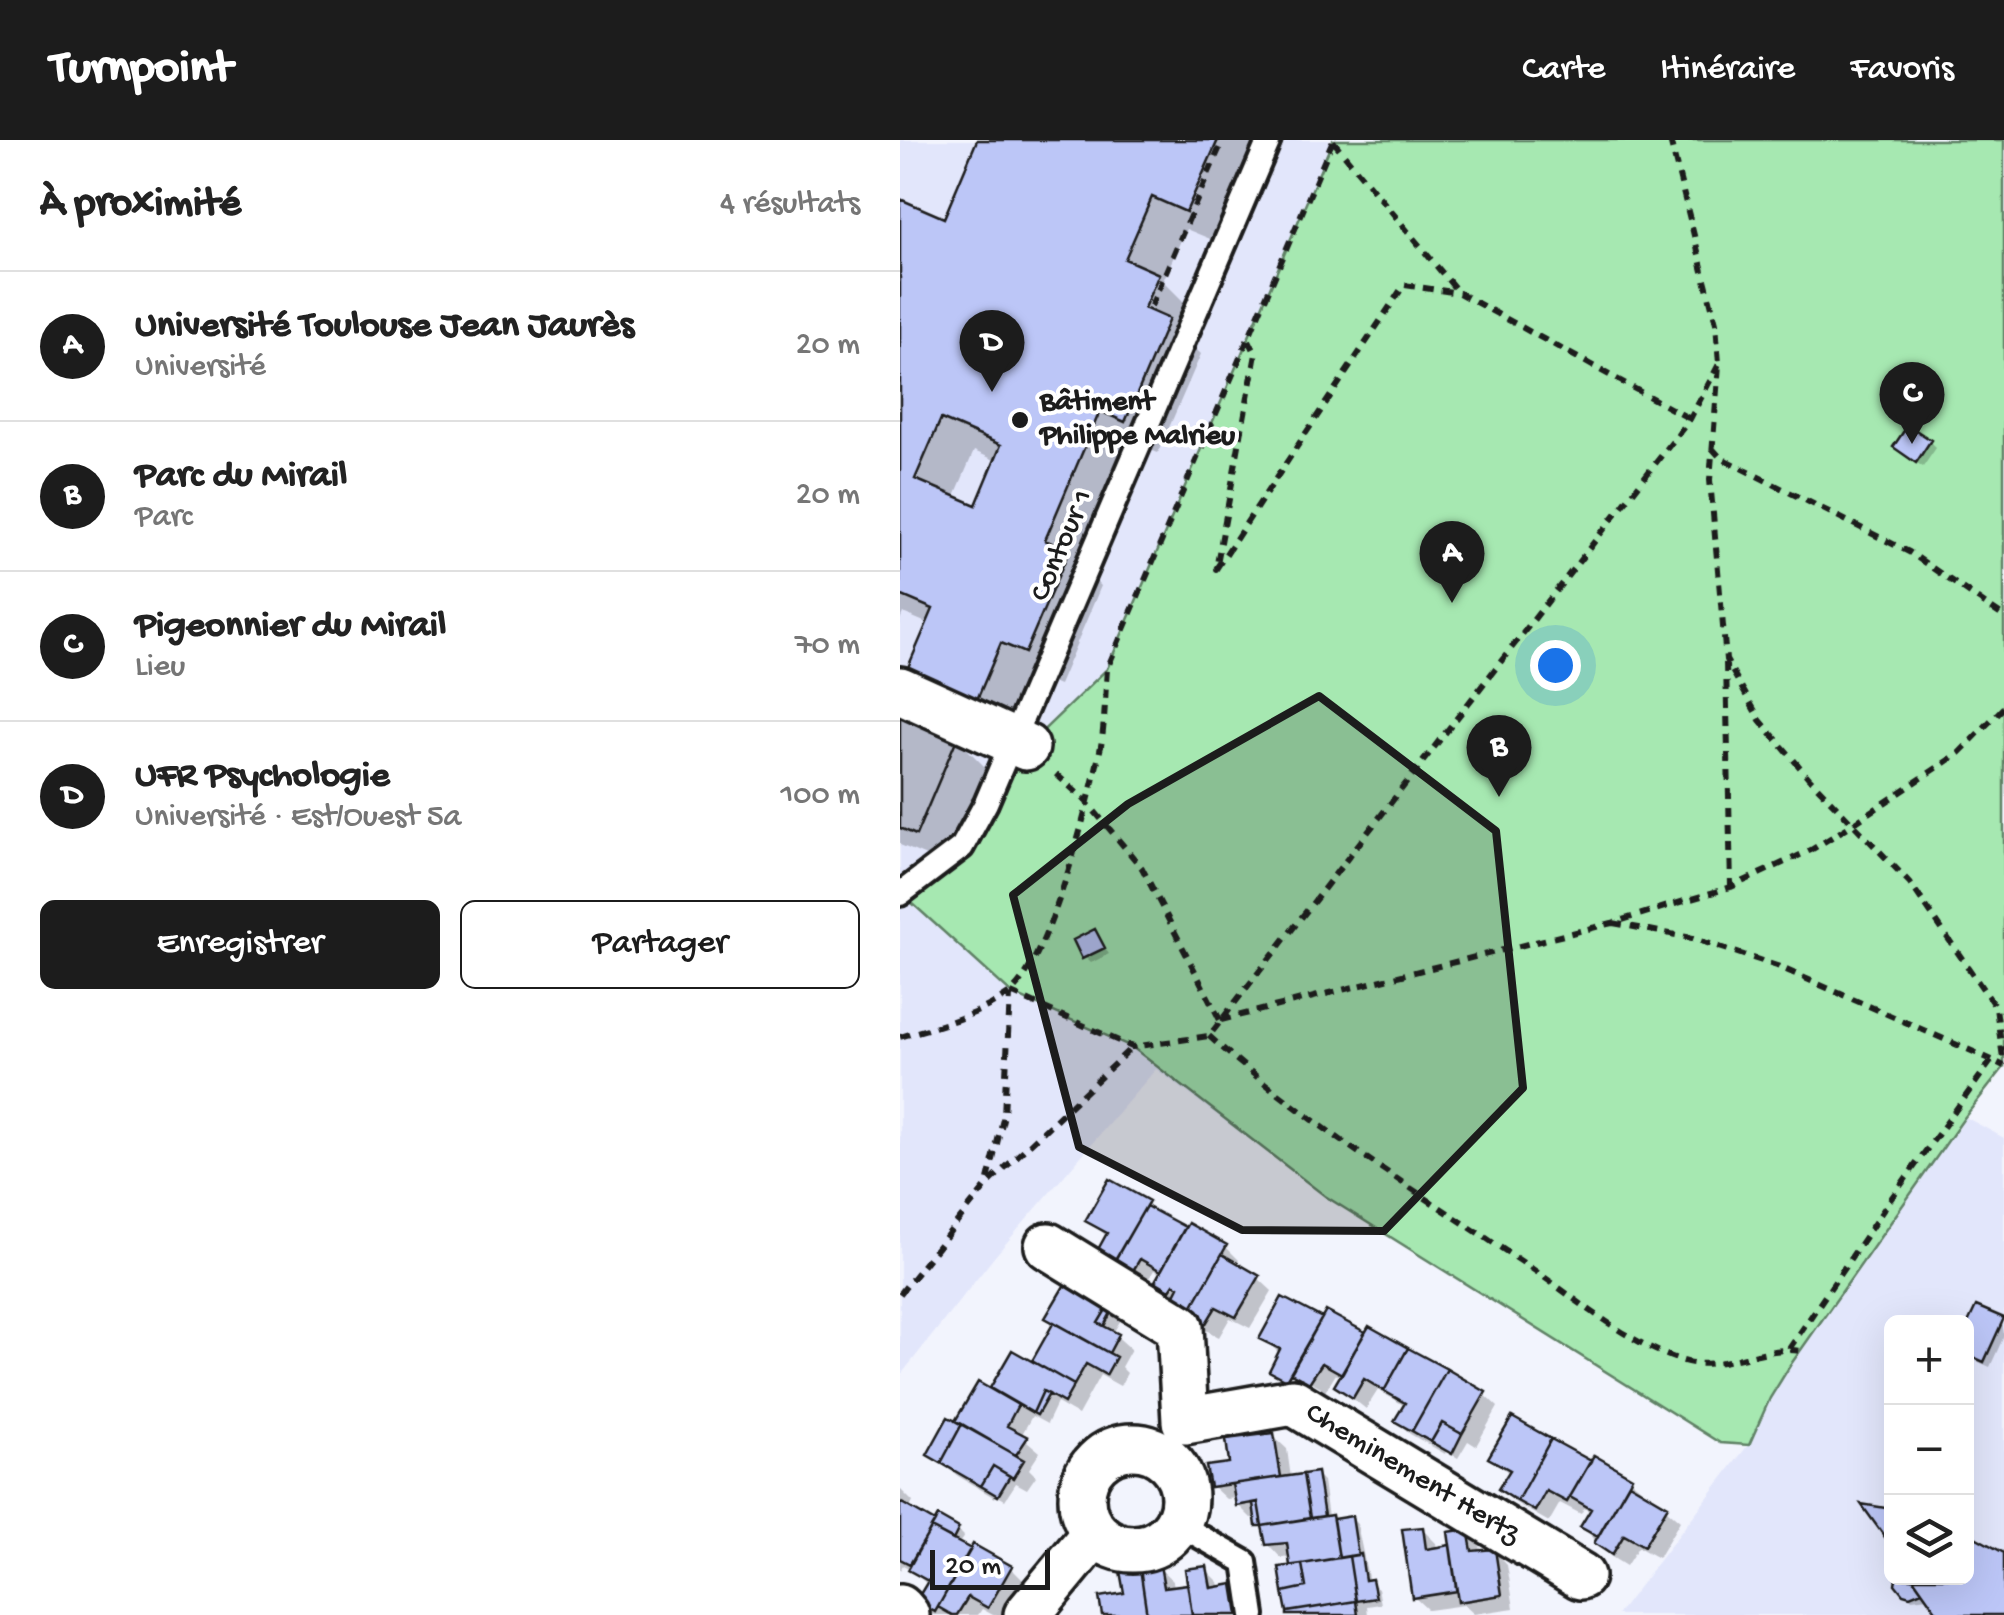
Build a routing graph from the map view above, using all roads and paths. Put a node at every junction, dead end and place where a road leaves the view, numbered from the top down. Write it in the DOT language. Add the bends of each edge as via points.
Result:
graph roads {
  1 [pos="1223,140"];
  2 [pos="1269,140"];
  3 [pos="1670,140"];
  4 [pos="1333,141"];
  5 [pos="1459,292"];
  6 [pos="1151,306"];
  7 [pos="1248,340"];
  8 [pos="1719,364"];
  9 [pos="1690,419"];
  10 [pos="1712,448"];
  11 [pos="2004,617"];
  12 [pos="1726,660"];
  13 [pos="900,690"];
  14 [pos="2004,707"];
  15 [pos="1019,743"];
  16 [pos="1086,801"];
  17 [pos="1853,824"];
  18 [pos="1731,886"];
  19 [pos="900,894"];
  20 [pos="1612,923"];
  21 [pos="1010,994"];
  22 [pos="1220,1020"];
  23 [pos="1209,1036"];
  24 [pos="900,1037"];
  25 [pos="1132,1047"];
  26 [pos="1992,1060"];
  27 [pos="2004,1066"];
  28 [pos="988,1184"];
  29 [pos="1048,1246"];
  30 [pos="900,1294"];
  31 [pos="1789,1349"];
  32 [pos="1800,1351"];
  33 [pos="1174,1439"];
  34 [pos="1178,1524"];
  35 [pos="1095,1532"];
  36 [pos="1582,1576"];
  37 [pos="900,1608"];
  38 [pos="906,1615"];
  39 [pos="1027,1615"];
  40 [pos="1254,1615"];
  1 -- 6 [label="path"];
  2 -- 15 [label="lane, Contour 1"];
  3 -- 8 [label="path" via="1716,323"];
  4 -- 5 [label="path"];
  4 -- 7 [label="path"];
  5 -- 7 [label="path" via="1404,286 1216,569 1256,354"];
  5 -- 9 [label="path"];
  7 -- 16 [label="path" via="1107,669 1101,744"];
  8 -- 9 [label="path"];
  8 -- 10 [label="path"];
  9 -- 22 [label="path"];
  10 -- 11 [label="path" via="1909,552"];
  10 -- 12 [label="path"];
  12 -- 17 [label="path" via="1760,720"];
  12 -- 18 [label="path"];
  13 -- 15 [label="street"];
  14 -- 17 [label="path" via="1959,753"];
  15 -- 16 [label="path"];
  15 -- 19 [label="lane, Contour 1" via="962,847"];
  16 -- 21 [label="path" via="1070,873 1032,962"];
  16 -- 22 [label="path" via="1142,868"];
  17 -- 18 [label="path"];
  17 -- 27 [label="path" via="1910,883 1996,1008"];
  18 -- 20 [label="path"];
  20 -- 22 [label="path"];
  20 -- 26 [label="path" via="1692,938 1777,966"];
  21 -- 24 [label="path" via="961,1019"];
  21 -- 25 [label="path"];
  21 -- 28 [label="path" via="1004,1116"];
  22 -- 23 [label="path"];
  23 -- 25 [label="path"];
  23 -- 31 [label="path" via="1327,1132 1617,1328 1683,1362 1731,1362"];
  25 -- 28 [label="path"];
  26 -- 27 [label="path"];
  26 -- 31 [label="path"];
  28 -- 30 [label="path"];
  29 -- 33 [label="street" via="1180,1327"];
  31 -- 32 [label="path"];
  33 -- 34 [label="street" via="1186,1499"];
  33 -- 35 [label="street" via="1108,1452 1095,1464 1082,1505"];
  33 -- 36 [label="street, Cheminement Hertz" via="1293,1402"];
  34 -- 35 [label="street" via="1168,1537 1138,1550 1110,1544"];
  34 -- 40 [label="lane" via="1245,1562"];
  35 -- 39 [label="street"];
  37 -- 38 [label="street"];
}
